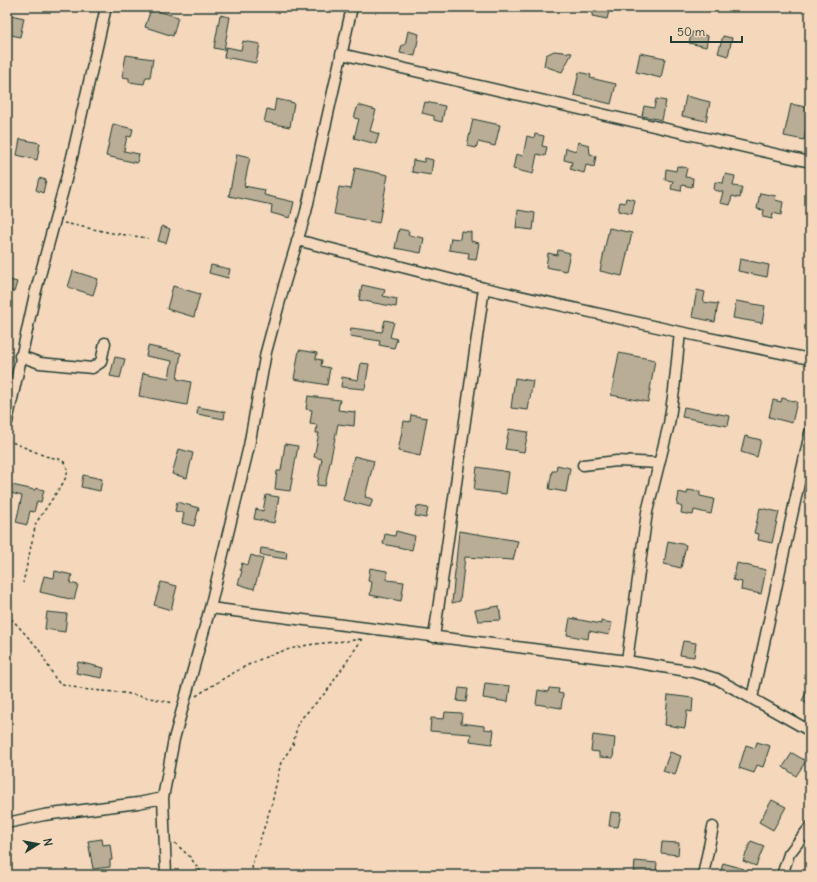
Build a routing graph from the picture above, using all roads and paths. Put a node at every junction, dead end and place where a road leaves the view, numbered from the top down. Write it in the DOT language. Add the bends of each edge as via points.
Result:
graph roads {
  1 [pos="106,7"];
  2 [pos="352,7"];
  3 [pos="341,54"];
  4 [pos="810,162"];
  5 [pos="54,221"];
  6 [pos="148,238"];
  7 [pos="297,240"];
  8 [pos="484,288"];
  9 [pos="680,332"];
  10 [pos="105,343"];
  11 [pos="20,356"];
  12 [pos="810,358"];
  13 [pos="7,422"];
  14 [pos="810,433"];
  15 [pos="7,440"];
  16 [pos="659,463"];
  17 [pos="583,465"];
  18 [pos="23,583"];
  19 [pos="210,608"];
  20 [pos="7,614"];
  21 [pos="371,630"];
  22 [pos="434,637"];
  23 [pos="362,639"];
  24 [pos="627,661"];
  25 [pos="752,698"];
  26 [pos="185,702"];
  27 [pos="810,732"];
  28 [pos="163,798"];
  29 [pos="7,823"];
  30 [pos="713,827"];
  31 [pos="810,827"];
  32 [pos="164,832"];
  33 [pos="166,875"];
  34 [pos="203,875"];
  35 [pos="252,875"];
  36 [pos="703,875"];
  37 [pos="782,875"];
  1 -- 5 [label="street"];
  2 -- 3 [label="street"];
  3 -- 4 [label="street"];
  3 -- 7 [label="street" via="324,138"];
  5 -- 6 [label="path"];
  5 -- 11 [label="street"];
  7 -- 8 [label="street"];
  7 -- 19 [label="street" via="266,352 249,446"];
  8 -- 9 [label="street"];
  8 -- 22 [label="street"];
  9 -- 12 [label="street"];
  9 -- 16 [label="street" via="669,424"];
  10 -- 11 [label="street" via="101,362 92,368 40,363"];
  11 -- 13 [label="street"];
  14 -- 25 [label="street"];
  15 -- 18 [label="path" via="59,459 67,468 63,483 36,523"];
  16 -- 17 [label="street" via="617,461"];
  16 -- 24 [label="street" via="647,512"];
  19 -- 21 [label="street"];
  19 -- 26 [label="street"];
  20 -- 26 [label="path" via="38,648 55,678 64,685"];
  21 -- 22 [label="street"];
  21 -- 23 [label="path"];
  22 -- 24 [label="street"];
  23 -- 26 [label="path" via="309,645 262,658"];
  23 -- 35 [label="path" via="327,691 298,722 293,745 279,768 272,803 252,865"];
  24 -- 25 [label="street" via="717,679"];
  25 -- 27 [label="street"];
  26 -- 28 [label="street" via="174,739"];
  28 -- 29 [label="street" via="44,815"];
  28 -- 32 [label="street"];
  30 -- 36 [label="street"];
  31 -- 37 [label="street" via="789,854"];
  32 -- 33 [label="street"];
  32 -- 34 [label="path" via="190,857"];
}
